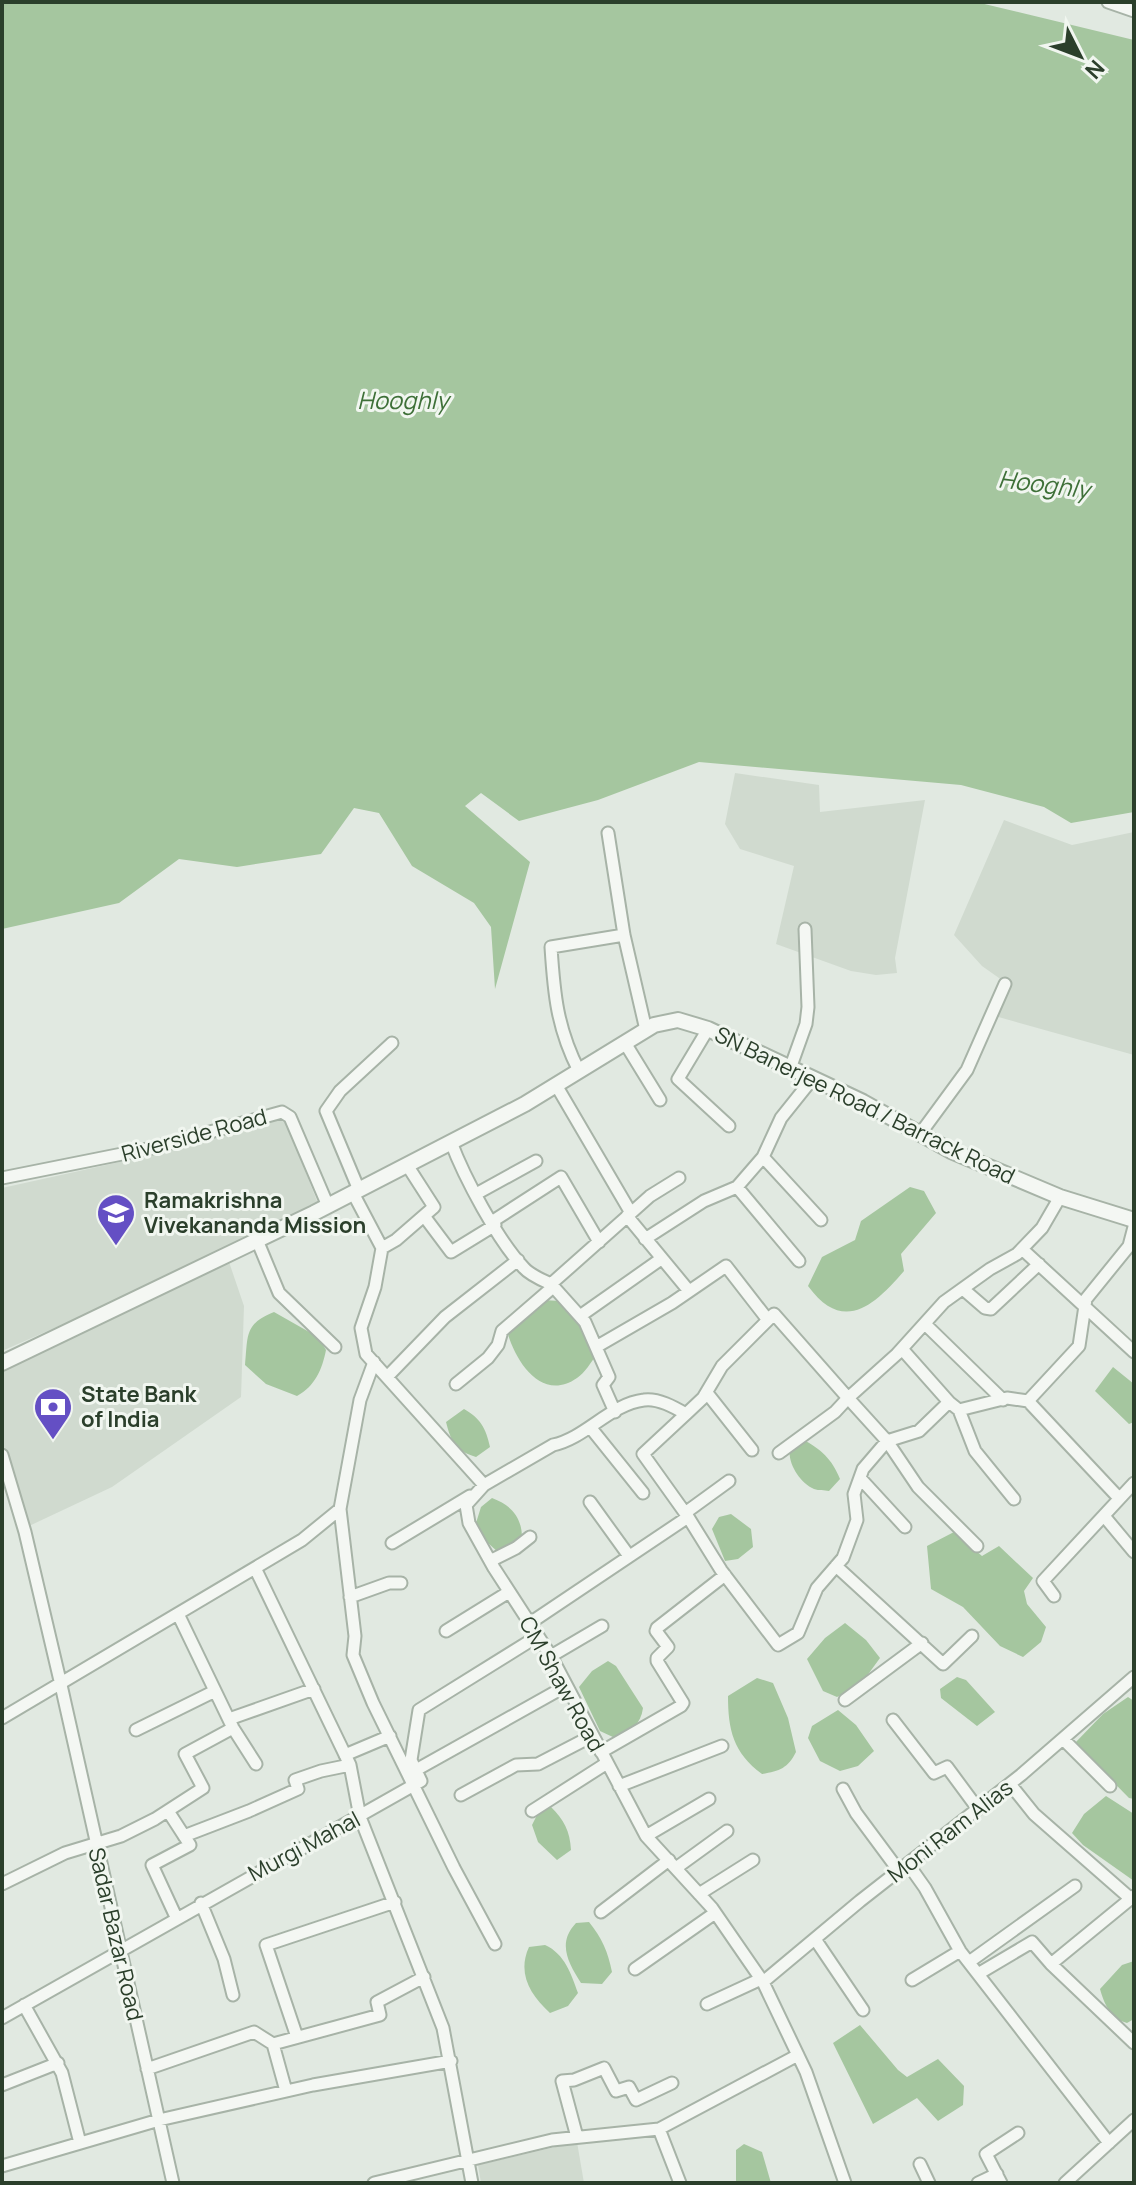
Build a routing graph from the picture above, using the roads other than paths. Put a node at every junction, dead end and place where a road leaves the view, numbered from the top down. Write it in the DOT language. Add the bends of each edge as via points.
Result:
graph roads {
  1 [pos="1108,2"];
  2 [pos="1131,7"];
  3 [pos="608,833"];
  4 [pos="805,929"];
  5 [pos="624,935"];
  6 [pos="1005,984"];
  7 [pos="708,1029"];
  8 [pos="646,1030"];
  9 [pos="392,1043"];
  10 [pos="625,1043"];
  11 [pos="791,1066"];
  12 [pos="579,1071"];
  13 [pos="813,1078"];
  14 [pos="556,1085"];
  15 [pos="660,1100"];
  16 [pos="729,1126"];
  17 [pos="920,1134"];
  18 [pos="451,1142"];
  19 [pos="763,1157"];
  20 [pos="536,1161"];
  21 [pos="407,1165"];
  22 [pos="2,1178"];
  23 [pos="679,1178"];
  24 [pos="737,1187"];
  25 [pos="356,1191"];
  26 [pos="476,1194"];
  27 [pos="1060,1197"];
  28 [pos="328,1206"];
  29 [pos="629,1215"];
  30 [pos="424,1216"];
  31 [pos="821,1220"];
  32 [pos="1134,1220"];
  33 [pos="494,1223"];
  34 [pos="1134,1227"];
  35 [pos="645,1239"];
  36 [pos="257,1240"];
  37 [pos="599,1242"];
  38 [pos="382,1248"];
  39 [pos="1022,1249"];
  40 [pos="661,1259"];
  41 [pos="518,1260"];
  42 [pos="799,1261"];
  43 [pos="1039,1264"];
  44 [pos="552,1286"];
  45 [pos="963,1289"];
  46 [pos="689,1291"];
  47 [pos="1085,1307"];
  48 [pos="580,1316"];
  49 [pos="768,1320"];
  50 [pos="925,1324"];
  51 [pos="335,1347"];
  52 [pos="596,1347"];
  53 [pos="902,1349"];
  54 [pos="1134,1352"];
  55 [pos="374,1362"];
  56 [pos="2,1363"];
  57 [pos="387,1377"];
  58 [pos="456,1384"];
  59 [pos="707,1393"];
  60 [pos="848,1398"];
  61 [pos="1003,1400"];
  62 [pos="1028,1401"];
  63 [pos="949,1402"];
  64 [pos="959,1410"];
  65 [pos="615,1412"];
  66 [pos="686,1414"];
  67 [pos="590,1427"];
  68 [pos="887,1441"];
  69 [pos="752,1450"];
  70 [pos="779,1453"];
  71 [pos="2,1455"];
  72 [pos="860,1478"];
  73 [pos="729,1481"];
  74 [pos="1134,1483"];
  75 [pos="481,1488"];
  76 [pos="643,1493"];
  77 [pos="1118,1497"];
  78 [pos="1014,1499"];
  79 [pos="590,1502"];
  80 [pos="340,1509"];
  81 [pos="686,1515"];
  82 [pos="1104,1516"];
  83 [pos="905,1527"];
  84 [pos="530,1537"];
  85 [pos="392,1543"];
  86 [pos="977,1546"];
  87 [pos="1134,1552"];
  88 [pos="629,1556"];
  89 [pos="490,1561"];
  90 [pos="836,1566"];
  91 [pos="255,1568"];
  92 [pos="725,1575"];
  93 [pos="401,1583"];
  94 [pos="509,1592"];
  95 [pos="1054,1596"];
  96 [pos="350,1597"];
  97 [pos="178,1614"];
  98 [pos="530,1623"];
  99 [pos="602,1626"];
  100 [pos="446,1631"];
  101 [pos="538,1636"];
  102 [pos="972,1636"];
  103 [pos="922,1643"];
  104 [pos="551,1656"];
  105 [pos="1134,1677"];
  106 [pos="61,1685"];
  107 [pos="566,1686"];
  108 [pos="314,1689"];
  109 [pos="215,1691"];
  110 [pos="845,1700"];
  111 [pos="2,1718"];
  112 [pos="893,1720"];
  113 [pos="231,1724"];
  114 [pos="136,1730"];
  115 [pos="390,1736"];
  116 [pos="592,1736"];
  117 [pos="1063,1739"];
  118 [pos="722,1746"];
  119 [pos="604,1758"];
  120 [pos="348,1760"];
  121 [pos="256,1764"];
  122 [pos="416,1770"];
  123 [pos="415,1784"];
  124 [pos="1010,1784"];
  125 [pos="619,1786"];
  126 [pos="1110,1786"];
  127 [pos="843,1789"];
  128 [pos="461,1795"];
  129 [pos="709,1799"];
  130 [pos="978,1809"];
  131 [pos="168,1811"];
  132 [pos="532,1811"];
  133 [pos="360,1817"];
  134 [pos="727,1831"];
  135 [pos="184,1836"];
  136 [pos="646,1836"];
  137 [pos="95,1843"];
  138 [pos="753,1860"];
  139 [pos="672,1864"];
  140 [pos="903,1868"];
  141 [pos="2,1884"];
  142 [pos="1075,1886"];
  143 [pos="699,1894"];
  144 [pos="1133,1898"];
  145 [pos="395,1902"];
  146 [pos="201,1903"];
  147 [pos="601,1912"];
  148 [pos="715,1913"];
  149 [pos="176,1917"];
  150 [pos="815,1939"];
  151 [pos="495,1944"];
  152 [pos="120,1949"];
  153 [pos="960,1951"];
  154 [pos="969,1962"];
  155 [pos="1051,1964"];
  156 [pos="635,1969"];
  157 [pos="978,1974"];
  158 [pos="424,1977"];
  159 [pos="912,1980"];
  160 [pos="762,1981"];
  161 [pos="233,1995"];
  162 [pos="707,2004"];
  163 [pos="24,2005"];
  164 [pos="863,2010"];
  165 [pos="2,2018"];
  166 [pos="297,2037"];
  167 [pos="1134,2043"];
  168 [pos="273,2044"];
  169 [pos="798,2055"];
  170 [pos="451,2061"];
  171 [pos="58,2063"];
  172 [pos="147,2069"];
  173 [pos="672,2083"];
  174 [pos="2,2085"];
  175 [pos="286,2091"];
  176 [pos="159,2120"];
  177 [pos="1134,2120"];
  178 [pos="659,2129"];
  179 [pos="1018,2133"];
  180 [pos="577,2137"];
  181 [pos="80,2143"];
  182 [pos="1109,2143"];
  183 [pos="467,2161"];
  184 [pos="920,2164"];
  185 [pos="2,2166"];
  186 [pos="999,2178"];
  187 [pos="173,2183"];
  188 [pos="377,2183"];
  189 [pos="472,2183"];
  190 [pos="680,2183"];
  191 [pos="845,2183"];
  192 [pos="929,2183"];
  193 [pos="978,2183"];
  194 [pos="1065,2183"];
  1 -- 2 [label="street"];
  3 -- 5 [label="street"];
  4 -- 11 [label="street" via="808,1007"];
  5 -- 8 [label="street"];
  5 -- 12 [label="street" via="551,947 555,1003"];
  6 -- 17 [label="street" via="967,1070"];
  7 -- 8 [label="street, SN Banerjee Road / Barrack Road" via="678,1020"];
  7 -- 11 [label="street, SN Banerjee Road / Barrack Road"];
  7 -- 16 [label="street" via="678,1079"];
  8 -- 10 [label="street, SN Banerjee Road / Barrack Road"];
  9 -- 25 [label="street" via="326,1111"];
  10 -- 12 [label="street, SN Banerjee Road / Barrack Road"];
  10 -- 15 [label="street"];
  11 -- 13 [label="street, SN Banerjee Road / Barrack Road"];
  12 -- 14 [label="street, SN Banerjee Road / Barrack Road"];
  13 -- 17 [label="street, SN Banerjee Road / Barrack Road"];
  13 -- 19 [label="street" via="781,1118"];
  14 -- 18 [label="street, SN Banerjee Road / Barrack Road"];
  14 -- 29 [label="street"];
  17 -- 27 [label="street, SN Banerjee Road / Barrack Road"];
  18 -- 21 [label="street, SN Banerjee Road / Barrack Road"];
  18 -- 26 [label="street"];
  19 -- 24 [label="street"];
  19 -- 31 [label="street"];
  20 -- 26 [label="street"];
  21 -- 25 [label="street, SN Banerjee Road / Barrack Road"];
  21 -- 30 [label="street" via="434,1207"];
  22 -- 28 [label="street, Riverside Road" via="152,1148 282,1112 290,1117"];
  23 -- 29 [label="street"];
  24 -- 35 [label="street" via="704,1201"];
  24 -- 42 [label="street"];
  25 -- 28 [label="street, SN Banerjee Road / Barrack Road"];
  25 -- 38 [label="street"];
  26 -- 33 [label="street"];
  27 -- 32 [label="street, SN Banerjee Road / Barrack Road"];
  27 -- 39 [label="street"];
  28 -- 36 [label="street, SN Banerjee Road / Barrack Road"];
  29 -- 35 [label="street"];
  29 -- 37 [label="street"];
  30 -- 33 [label="street" via="451,1252"];
  30 -- 38 [label="street"];
  33 -- 37 [label="street" via="561,1177"];
  33 -- 41 [label="street"];
  34 -- 47 [label="street" via="1129,1246"];
  35 -- 40 [label="street"];
  36 -- 51 [label="street" via="279,1293"];
  36 -- 56 [label="street, SN Banerjee Road / Barrack Road"];
  37 -- 44 [label="street"];
  38 -- 55 [label="street" via="361,1328 366,1354"];
  39 -- 43 [label="street"];
  39 -- 45 [label="street"];
  40 -- 46 [label="street"];
  40 -- 48 [label="street"];
  41 -- 44 [label="street"];
  41 -- 57 [label="street" via="445,1317"];
  43 -- 45 [label="street" via="991,1309"];
  43 -- 47 [label="street"];
  44 -- 48 [label="street"];
  44 -- 58 [label="street" via="502,1331 488,1358"];
  45 -- 50 [label="street"];
  46 -- 49 [label="street" via="726,1266"];
  46 -- 52 [label="street"];
  47 -- 54 [label="street"];
  47 -- 62 [label="street" via="1079,1346"];
  48 -- 52 [label="street"];
  49 -- 59 [label="street" via="722,1366"];
  49 -- 60 [label="street" via="774,1314"];
  50 -- 53 [label="street"];
  50 -- 61 [label="street"];
  52 -- 65 [label="street" via="609,1377 603,1385"];
  53 -- 60 [label="street"];
  53 -- 63 [label="street"];
  55 -- 57 [label="street"];
  55 -- 80 [label="street" via="360,1400"];
  57 -- 75 [label="street"];
  59 -- 66 [label="street"];
  59 -- 69 [label="street"];
  60 -- 68 [label="street"];
  60 -- 70 [label="street"];
  61 -- 62 [label="street"];
  61 -- 64 [label="street"];
  62 -- 77 [label="street"];
  63 -- 64 [label="street"];
  63 -- 68 [label="street" via="919,1431"];
  64 -- 78 [label="street" via="975,1451"];
  65 -- 66 [label="street" via="646,1399"];
  65 -- 67 [label="street"];
  66 -- 81 [label="street" via="643,1454"];
  67 -- 75 [label="street"];
  67 -- 76 [label="street"];
  68 -- 72 [label="street"];
  68 -- 86 [label="street" via="918,1487"];
  71 -- 106 [label="street, Sadar Bazar Road"];
  72 -- 83 [label="street"];
  72 -- 90 [label="street" via="854,1494 857,1520"];
  73 -- 81 [label="street"];
  74 -- 77 [label="street"];
  75 -- 85 [label="street"];
  75 -- 89 [label="street, CM Shaw Road" via="466,1505 469,1523"];
  77 -- 82 [label="street"];
  79 -- 88 [label="street"];
  80 -- 91 [label="street"];
  80 -- 96 [label="street"];
  81 -- 88 [label="street"];
  81 -- 92 [label="street"];
  82 -- 87 [label="street"];
  82 -- 95 [label="street" via="1043,1581"];
  84 -- 89 [label="street"];
  88 -- 98 [label="street"];
  89 -- 94 [label="street, CM Shaw Road"];
  90 -- 92 [label="street" via="817,1588 798,1633 778,1645"];
  90 -- 103 [label="street"];
  91 -- 97 [label="street"];
  91 -- 108 [label="street"];
  92 -- 119 [label="street" via="657,1628 668,1647 657,1661 683,1703"];
  93 -- 96 [label="street"];
  94 -- 98 [label="street, CM Shaw Road"];
  94 -- 100 [label="street"];
  96 -- 115 [label="street" via="353,1655"];
  97 -- 106 [label="street"];
  97 -- 109 [label="street"];
  98 -- 101 [label="street, CM Shaw Road"];
  99 -- 104 [label="street"];
  101 -- 104 [label="street, CM Shaw Road"];
  101 -- 122 [label="street" via="419,1710 411,1760"];
  102 -- 103 [label="street" via="945,1665"];
  103 -- 110 [label="street"];
  104 -- 107 [label="street, CM Shaw Road"];
  105 -- 117 [label="street, Moni Ram Alias"];
  106 -- 111 [label="street"];
  106 -- 137 [label="street, Sadar Bazar Road"];
  107 -- 116 [label="street, CM Shaw Road"];
  107 -- 122 [label="street"];
  108 -- 113 [label="street"];
  108 -- 120 [label="street"];
  109 -- 113 [label="street"];
  109 -- 114 [label="street"];
  112 -- 130 [label="street" via="934,1773 947,1767"];
  113 -- 121 [label="street"];
  113 -- 131 [label="street" via="185,1754 203,1788"];
  115 -- 120 [label="street"];
  115 -- 123 [label="street"];
  116 -- 119 [label="street, CM Shaw Road"];
  116 -- 128 [label="street" via="538,1764 516,1765"];
  117 -- 124 [label="street, Moni Ram Alias"];
  117 -- 126 [label="street"];
  118 -- 125 [label="street"];
  119 -- 125 [label="street, CM Shaw Road"];
  119 -- 132 [label="street"];
  120 -- 133 [label="street"];
  120 -- 135 [label="street" via="295,1780 298,1789"];
  122 -- 123 [label="street" via="421,1781"];
  123 -- 133 [label="street, Murgi Mahal"];
  123 -- 151 [label="street"];
  124 -- 130 [label="street, Moni Ram Alias"];
  124 -- 144 [label="street" via="1034,1814"];
  125 -- 136 [label="street, CM Shaw Road"];
  127 -- 140 [label="street" via="856,1813"];
  129 -- 136 [label="street"];
  130 -- 140 [label="street, Moni Ram Alias"];
  131 -- 135 [label="street"];
  131 -- 137 [label="street" via="121,1836"];
  133 -- 145 [label="street"];
  133 -- 146 [label="street, Murgi Mahal"];
  134 -- 139 [label="street"];
  135 -- 149 [label="street" via="190,1845 152,1865"];
  136 -- 139 [label="street, CM Shaw Road"];
  137 -- 141 [label="street"];
  137 -- 152 [label="street, Sadar Bazar Road"];
  138 -- 143 [label="street"];
  139 -- 143 [label="street, CM Shaw Road"];
  139 -- 147 [label="street"];
  140 -- 150 [label="street, Moni Ram Alias"];
  140 -- 153 [label="street" via="925,1888"];
  142 -- 154 [label="street"];
  143 -- 148 [label="street, CM Shaw Road"];
  144 -- 155 [label="street"];
  145 -- 158 [label="street"];
  145 -- 166 [label="street" via="266,1945"];
  146 -- 149 [label="street, Murgi Mahal"];
  146 -- 161 [label="street"];
  148 -- 156 [label="street"];
  148 -- 160 [label="street, CM Shaw Road"];
  149 -- 152 [label="street, Murgi Mahal"];
  150 -- 160 [label="street, Moni Ram Alias"];
  150 -- 164 [label="street"];
  152 -- 163 [label="street, Murgi Mahal"];
  152 -- 172 [label="street, Sadar Bazar Road"];
  153 -- 154 [label="street"];
  153 -- 159 [label="street"];
  154 -- 157 [label="street"];
  155 -- 157 [label="street" via="1032,1942"];
  155 -- 167 [label="street"];
  157 -- 182 [label="street"];
  158 -- 166 [label="street" via="377,2002 380,2015"];
  158 -- 170 [label="street"];
  160 -- 162 [label="street, Moni Ram Alias"];
  160 -- 169 [label="street, CM Shaw Road"];
  163 -- 165 [label="street, Murgi Mahal"];
  163 -- 171 [label="street"];
  166 -- 168 [label="street"];
  168 -- 172 [label="street" via="254,2032"];
  168 -- 175 [label="street"];
  169 -- 178 [label="street"];
  169 -- 191 [label="street, CM Shaw Road"];
  170 -- 175 [label="street"];
  170 -- 183 [label="street"];
  171 -- 174 [label="street"];
  171 -- 181 [label="street"];
  172 -- 176 [label="street, Sadar Bazar Road"];
  173 -- 180 [label="street" via="636,2100 629,2087 616,2091 604,2068 562,2081"];
  175 -- 176 [label="street"];
  176 -- 181 [label="street"];
  176 -- 187 [label="street, Sadar Bazar Road"];
  177 -- 182 [label="street"];
  178 -- 180 [label="street"];
  178 -- 190 [label="street"];
  179 -- 186 [label="street" via="986,2154"];
  180 -- 183 [label="street"];
  181 -- 185 [label="street"];
  182 -- 194 [label="street"];
  183 -- 188 [label="street"];
  183 -- 189 [label="street"];
  184 -- 192 [label="street"];
  186 -- 193 [label="street"];
}
